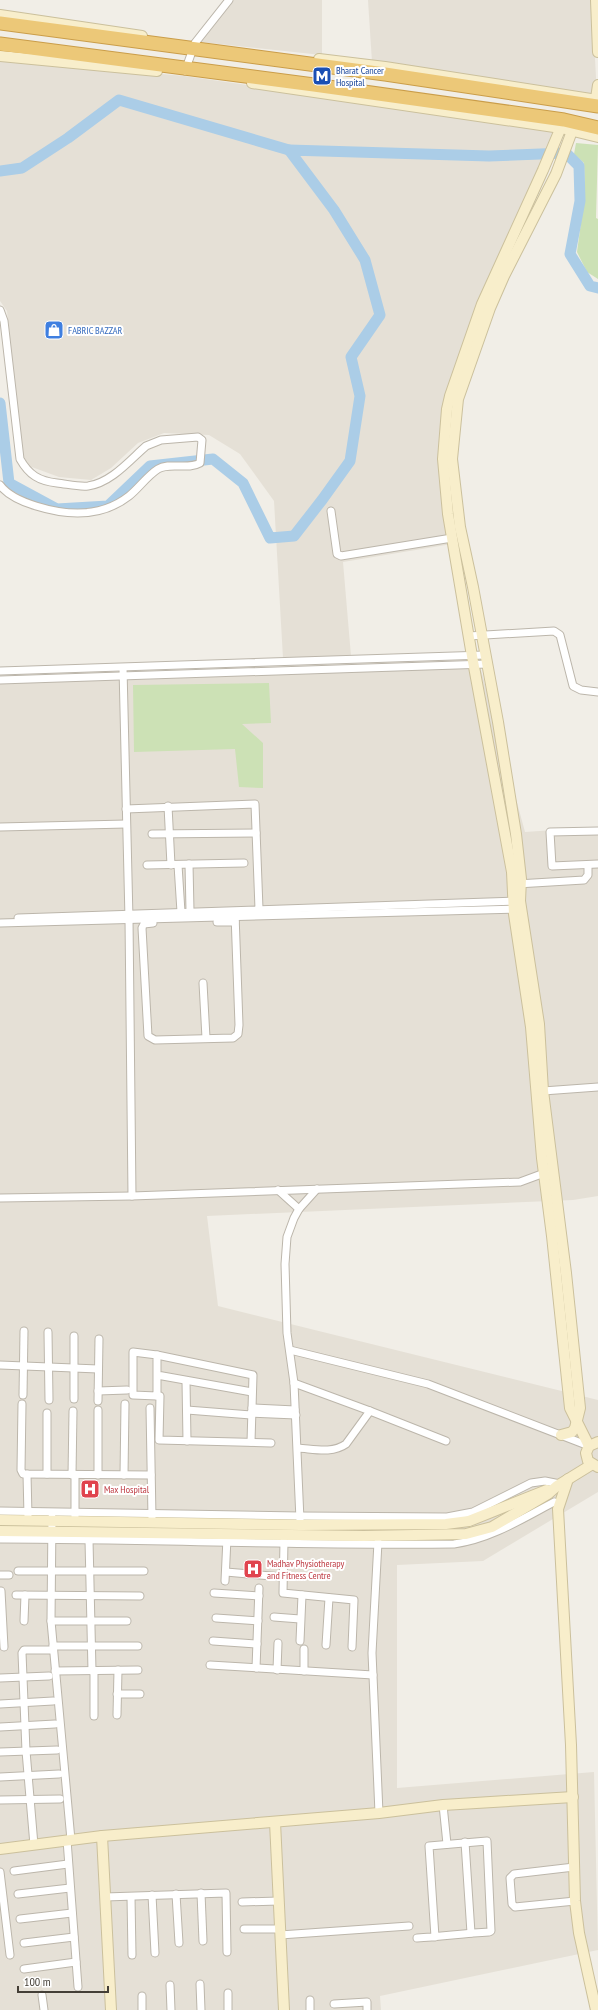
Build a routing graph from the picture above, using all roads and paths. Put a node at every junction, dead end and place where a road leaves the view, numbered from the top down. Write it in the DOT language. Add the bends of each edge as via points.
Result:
graph roads {
  1 [pos="229,0"];
  2 [pos="596,0"];
  3 [pos="0,14"];
  4 [pos="0,24"];
  5 [pos="76,26"];
  6 [pos="88,35"];
  7 [pos="0,44"];
  8 [pos="194,46"];
  9 [pos="598,52"];
  10 [pos="0,56"];
  11 [pos="96,60"];
  12 [pos="185,70"];
  13 [pos="598,85"];
  14 [pos="597,102"];
  15 [pos="598,128"];
  16 [pos="567,129"];
  17 [pos="598,137"];
  18 [pos="0,310"];
  19 [pos="447,459"];
  20 [pos="0,485"];
  21 [pos="331,511"];
  22 [pos="452,538"];
  23 [pos="481,636"];
  24 [pos="469,640"];
  25 [pos="458,656"];
  26 [pos="473,660"];
  27 [pos="486,660"];
  28 [pos="0,671"];
  29 [pos="123,671"];
  30 [pos="0,680"];
  31 [pos="598,692"];
  32 [pos="168,806"];
  33 [pos="126,809"];
  34 [pos="126,824"];
  35 [pos="0,827"];
  36 [pos="598,831"];
  37 [pos="256,833"];
  38 [pos="152,834"];
  39 [pos="169,834"];
  40 [pos="244,863"];
  41 [pos="189,864"];
  42 [pos="598,864"];
  43 [pos="147,865"];
  44 [pos="174,865"];
  45 [pos="588,865"];
  46 [pos="517,884"];
  47 [pos="517,905"];
  48 [pos="259,909"];
  49 [pos="190,911"];
  50 [pos="180,912"];
  51 [pos="235,916"];
  52 [pos="129,917"];
  53 [pos="0,918"];
  54 [pos="0,923"];
  55 [pos="129,951"];
  56 [pos="143,951"];
  57 [pos="203,984"];
  58 [pos="206,1038"];
  59 [pos="598,1087"];
  60 [pos="543,1091"];
  61 [pos="548,1171"];
  62 [pos="317,1189"];
  63 [pos="278,1190"];
  64 [pos="132,1196"];
  65 [pos="0,1198"];
  66 [pos="299,1209"];
  67 [pos="24,1331"];
  68 [pos="48,1332"];
  69 [pos="74,1336"];
  70 [pos="99,1339"];
  71 [pos="290,1350"];
  72 [pos="157,1355"];
  73 [pos="0,1365"];
  74 [pos="23,1367"];
  75 [pos="48,1367"];
  76 [pos="74,1368"];
  77 [pos="98,1369"];
  78 [pos="157,1375"];
  79 [pos="186,1381"];
  80 [pos="294,1384"];
  81 [pos="128,1390"];
  82 [pos="98,1391"];
  83 [pos="252,1392"];
  84 [pos="23,1395"];
  85 [pos="157,1396"];
  86 [pos="74,1399"];
  87 [pos="49,1400"];
  88 [pos="98,1401"];
  89 [pos="22,1404"];
  90 [pos="125,1404"];
  91 [pos="150,1408"];
  92 [pos="73,1410"];
  93 [pos="98,1410"];
  94 [pos="187,1410"];
  95 [pos="370,1411"];
  96 [pos="47,1412"];
  97 [pos="252,1412"];
  98 [pos="296,1412"];
  99 [pos="576,1418"];
  100 [pos="561,1435"];
  101 [pos="187,1441"];
  102 [pos="446,1441"];
  103 [pos="251,1442"];
  104 [pos="271,1443"];
  105 [pos="594,1444"];
  106 [pos="298,1448"];
  107 [pos="595,1466"];
  108 [pos="26,1474"];
  109 [pos="47,1474"];
  110 [pos="73,1475"];
  111 [pos="98,1475"];
  112 [pos="124,1475"];
  113 [pos="151,1475"];
  114 [pos="562,1483"];
  115 [pos="553,1502"];
  116 [pos="0,1511"];
  117 [pos="28,1516"];
  118 [pos="75,1517"];
  119 [pos="152,1517"];
  120 [pos="0,1520"];
  121 [pos="52,1526"];
  122 [pos="300,1530"];
  123 [pos="0,1531"];
  124 [pos="227,1538"];
  125 [pos="0,1539"];
  126 [pos="284,1539"];
  127 [pos="89,1540"];
  128 [pos="378,1540"];
  129 [pos="18,1571"];
  130 [pos="51,1571"];
  131 [pos="90,1571"];
  132 [pos="144,1571"];
  133 [pos="226,1572"];
  134 [pos="0,1575"];
  135 [pos="9,1575"];
  136 [pos="282,1577"];
  137 [pos="225,1581"];
  138 [pos="260,1588"];
  139 [pos="1,1591"];
  140 [pos="214,1593"];
  141 [pos="16,1595"];
  142 [pos="25,1595"];
  143 [pos="51,1595"];
  144 [pos="302,1595"];
  145 [pos="91,1596"];
  146 [pos="140,1596"];
  147 [pos="260,1596"];
  148 [pos="329,1598"];
  149 [pos="1,1612"];
  150 [pos="274,1617"];
  151 [pos="216,1618"];
  152 [pos="300,1619"];
  153 [pos="24,1621"];
  154 [pos="51,1621"];
  155 [pos="91,1621"];
  156 [pos="127,1621"];
  157 [pos="258,1621"];
  158 [pos="213,1641"];
  159 [pos="300,1641"];
  160 [pos="278,1642"];
  161 [pos="257,1644"];
  162 [pos="326,1645"];
  163 [pos="91,1646"];
  164 [pos="138,1646"];
  165 [pos="4,1647"];
  166 [pos="352,1647"];
  167 [pos="53,1648"];
  168 [pos="304,1649"];
  169 [pos="210,1665"];
  170 [pos="256,1668"];
  171 [pos="118,1670"];
  172 [pos="138,1670"];
  173 [pos="277,1670"];
  174 [pos="93,1671"];
  175 [pos="304,1672"];
  176 [pos="52,1674"];
  177 [pos="373,1675"];
  178 [pos="23,1677"];
  179 [pos="0,1678"];
  180 [pos="117,1694"];
  181 [pos="140,1694"];
  182 [pos="53,1701"];
  183 [pos="25,1703"];
  184 [pos="0,1704"];
  185 [pos="117,1715"];
  186 [pos="94,1716"];
  187 [pos="55,1724"];
  188 [pos="25,1726"];
  189 [pos="0,1727"];
  190 [pos="57,1750"];
  191 [pos="26,1751"];
  192 [pos="0,1752"];
  193 [pos="59,1774"];
  194 [pos="28,1776"];
  195 [pos="0,1777"];
  196 [pos="573,1797"];
  197 [pos="30,1799"];
  198 [pos="60,1799"];
  199 [pos="0,1800"];
  200 [pos="442,1805"];
  201 [pos="379,1813"];
  202 [pos="275,1822"];
  203 [pos="102,1836"];
  204 [pos="69,1840"];
  205 [pos="465,1842"];
  206 [pos="447,1844"];
  207 [pos="34,1845"];
  208 [pos="0,1850"];
  209 [pos="68,1864"];
  210 [pos="574,1867"];
  211 [pos="14,1871"];
  212 [pos="0,1872"];
  213 [pos="70,1888"];
  214 [pos="201,1893"];
  215 [pos="18,1894"];
  216 [pos="176,1894"];
  217 [pos="152,1895"];
  218 [pos="105,1897"];
  219 [pos="131,1897"];
  220 [pos="2,1898"];
  221 [pos="279,1901"];
  222 [pos="575,1901"];
  223 [pos="242,1902"];
  224 [pos="72,1913"];
  225 [pos="20,1919"];
  226 [pos="409,1926"];
  227 [pos="244,1929"];
  228 [pos="280,1932"];
  229 [pos="471,1933"];
  230 [pos="74,1937"];
  231 [pos="435,1937"];
  232 [pos="416,1938"];
  233 [pos="203,1941"];
  234 [pos="24,1943"];
  235 [pos="179,1943"];
  236 [pos="227,1952"];
  237 [pos="155,1953"];
  238 [pos="10,1955"];
  239 [pos="132,1955"];
  240 [pos="76,1962"];
  241 [pos="24,1969"];
  242 [pos="200,1984"];
  243 [pos="170,1985"];
  244 [pos="78,1987"];
  245 [pos="228,1993"];
  246 [pos="42,1995"];
  247 [pos="142,1996"];
  248 [pos="310,2000"];
  249 [pos="334,2004"];
  250 [pos="44,2010"];
  251 [pos="111,2010"];
  252 [pos="142,2010"];
  253 [pos="171,2010"];
  254 [pos="201,2010"];
  255 [pos="228,2010"];
  256 [pos="284,2010"];
  257 [pos="310,2010"];
  258 [pos="368,2010"];
  259 [pos="596,2010"];
  1 -- 8 [label="street"];
  2 -- 9 [label="street"];
  3 -- 5 [label="street"];
  4 -- 6 [label="highway"];
  5 -- 6 [label="highway"];
  5 -- 8 [label="street"];
  6 -- 8 [label="highway"];
  7 -- 11 [label="highway"];
  8 -- 12 [label="street"];
  8 -- 14 [label="highway"];
  10 -- 11 [label="street"];
  11 -- 12 [label="highway"];
  12 -- 16 [label="highway"];
  13 -- 14 [label="street"];
  15 -- 16 [label="highway"];
  16 -- 17 [label="street"];
  16 -- 19 [label="street" via="556,174 490,308 458,398"];
  16 -- 19 [label="street" via="544,170 482,304 450,396 447,410"];
  18 -- 20 [label="street" via="4,321 20,459 26,471 32,476 52,482 89,486 110,477 153,442 198,437 202,440 200,463 158,469 120,502 96,512 78,514 48,510 24,502 3,490"];
  19 -- 22 [label="street"];
  19 -- 23 [label="street"];
  21 -- 22 [label="street" via="337,554 341,556"];
  22 -- 24 [label="street"];
  23 -- 24 [label="street"];
  23 -- 27 [label="street"];
  23 -- 31 [label="street" via="554,631 560,636 573,686 581,690"];
  24 -- 25 [label="street"];
  24 -- 26 [label="street"];
  25 -- 26 [label="street"];
  25 -- 29 [label="street"];
  26 -- 27 [label="street"];
  26 -- 29 [label="street"];
  26 -- 46 [label="street"];
  27 -- 46 [label="street" via="516,834"];
  28 -- 29 [label="street"];
  29 -- 30 [label="street"];
  29 -- 33 [label="street"];
  32 -- 33 [label="street"];
  32 -- 37 [label="street" via="255,804"];
  32 -- 39 [label="street"];
  33 -- 34 [label="street"];
  34 -- 35 [label="street"];
  34 -- 52 [label="street"];
  36 -- 45 [label="street" via="550,832 552,866"];
  37 -- 39 [label="street"];
  37 -- 48 [label="street"];
  38 -- 39 [label="street"];
  39 -- 44 [label="street"];
  40 -- 41 [label="street"];
  41 -- 44 [label="street"];
  41 -- 49 [label="street"];
  42 -- 45 [label="street"];
  43 -- 44 [label="street"];
  44 -- 50 [label="street"];
  45 -- 46 [label="street" via="588,875 584,880"];
  46 -- 47 [label="street"];
  47 -- 48 [label="street"];
  47 -- 51 [label="street"];
  47 -- 60 [label="street" via="539,1024"];
  47 -- 61 [label="street"];
  48 -- 51 [label="street"];
  49 -- 50 [label="street"];
  49 -- 51 [label="street"];
  50 -- 52 [label="street"];
  51 -- 52 [label="street"];
  51 -- 56 [label="street" via="144,924"];
  51 -- 58 [label="street" via="239,1032 233,1038"];
  52 -- 53 [label="street"];
  52 -- 54 [label="street"];
  52 -- 55 [label="street"];
  55 -- 56 [label="street"];
  55 -- 64 [label="street"];
  56 -- 58 [label="street" via="148,1036 155,1040"];
  57 -- 58 [label="street"];
  59 -- 60 [label="street"];
  60 -- 61 [label="street"];
  61 -- 62 [label="street" via="520,1182"];
  61 -- 99 [label="street" via="552,1236 570,1408"];
  62 -- 63 [label="street"];
  62 -- 66 [label="street"];
  63 -- 64 [label="street"];
  63 -- 66 [label="street"];
  64 -- 65 [label="street"];
  66 -- 71 [label="street" via="288,1237 285,1264 287,1333"];
  67 -- 74 [label="street"];
  68 -- 75 [label="street"];
  69 -- 76 [label="street"];
  70 -- 77 [label="street"];
  71 -- 80 [label="street"];
  71 -- 100 [label="street" via="428,1384"];
  72 -- 78 [label="street"];
  72 -- 83 [label="street" via="253,1375"];
  72 -- 85 [label="street" via="133,1352 133,1395"];
  73 -- 74 [label="street"];
  74 -- 75 [label="street"];
  74 -- 84 [label="street"];
  75 -- 76 [label="street"];
  75 -- 87 [label="street"];
  76 -- 77 [label="street"];
  76 -- 86 [label="street"];
  77 -- 82 [label="street"];
  78 -- 79 [label="street"];
  78 -- 85 [label="street"];
  79 -- 83 [label="street"];
  79 -- 94 [label="street"];
  80 -- 95 [label="street"];
  80 -- 98 [label="street"];
  81 -- 82 [label="street"];
  82 -- 88 [label="street"];
  83 -- 97 [label="street"];
  85 -- 101 [label="street" via="160,1396 159,1440"];
  89 -- 108 [label="street" via="21,1470"];
  90 -- 112 [label="street"];
  91 -- 113 [label="street"];
  92 -- 110 [label="street"];
  93 -- 111 [label="street"];
  94 -- 97 [label="street"];
  94 -- 101 [label="street"];
  95 -- 102 [label="street"];
  95 -- 106 [label="street" via="341,1448 332,1451"];
  96 -- 109 [label="street"];
  97 -- 98 [label="street"];
  97 -- 103 [label="street"];
  98 -- 106 [label="street"];
  99 -- 100 [label="street" via="572,1432"];
  99 -- 105 [label="street"];
  100 -- 105 [label="street"];
  101 -- 103 [label="street"];
  103 -- 104 [label="street"];
  105 -- 107 [label="street" via="586,1457"];
  106 -- 122 [label="street"];
  107 -- 114 [label="street"];
  108 -- 109 [label="street"];
  108 -- 117 [label="street"];
  109 -- 110 [label="street"];
  110 -- 111 [label="street"];
  110 -- 118 [label="street"];
  111 -- 112 [label="street"];
  112 -- 113 [label="street"];
  113 -- 119 [label="street"];
  114 -- 115 [label="street"];
  114 -- 115 [label="street"];
  114 -- 122 [label="street" via="469,1521"];
  115 -- 128 [label="street" via="479,1532"];
  115 -- 196 [label="street"];
  116 -- 117 [label="street"];
  117 -- 120 [label="street"];
  117 -- 121 [label="street"];
  118 -- 119 [label="street"];
  118 -- 121 [label="street"];
  119 -- 122 [label="street"];
  121 -- 123 [label="street"];
  121 -- 124 [label="street"];
  121 -- 125 [label="street"];
  121 -- 127 [label="street"];
  121 -- 130 [label="street"];
  122 -- 126 [label="street"];
  122 -- 128 [label="street"];
  124 -- 126 [label="street"];
  124 -- 127 [label="street"];
  124 -- 133 [label="street"];
  126 -- 136 [label="street"];
  127 -- 131 [label="street"];
  128 -- 177 [label="street"];
  129 -- 130 [label="street"];
  130 -- 131 [label="street"];
  130 -- 143 [label="street"];
  131 -- 132 [label="street"];
  131 -- 145 [label="street"];
  133 -- 136 [label="street"];
  133 -- 137 [label="street"];
  134 -- 135 [label="street"];
  136 -- 144 [label="street" via="283,1593"];
  138 -- 147 [label="street"];
  139 -- 149 [label="street"];
  140 -- 147 [label="street"];
  141 -- 142 [label="street"];
  142 -- 143 [label="street"];
  142 -- 153 [label="street"];
  143 -- 145 [label="street"];
  143 -- 154 [label="street"];
  144 -- 148 [label="street"];
  144 -- 152 [label="street"];
  145 -- 146 [label="street"];
  145 -- 155 [label="street"];
  147 -- 157 [label="street"];
  148 -- 162 [label="street"];
  148 -- 166 [label="street" via="354,1601"];
  149 -- 165 [label="street"];
  150 -- 152 [label="street"];
  151 -- 157 [label="street"];
  152 -- 159 [label="street"];
  154 -- 155 [label="street"];
  154 -- 167 [label="street"];
  155 -- 156 [label="street"];
  155 -- 163 [label="street"];
  157 -- 161 [label="street"];
  158 -- 161 [label="street"];
  160 -- 173 [label="street"];
  161 -- 170 [label="street"];
  163 -- 164 [label="street"];
  163 -- 167 [label="street"];
  163 -- 174 [label="street"];
  167 -- 176 [label="street"];
  167 -- 178 [label="street" via="23,1651"];
  168 -- 175 [label="street"];
  169 -- 170 [label="street"];
  170 -- 173 [label="street"];
  171 -- 172 [label="street"];
  171 -- 174 [label="street"];
  171 -- 180 [label="street"];
  173 -- 175 [label="street"];
  174 -- 176 [label="street"];
  174 -- 186 [label="street"];
  175 -- 177 [label="street"];
  176 -- 178 [label="street"];
  176 -- 204 [label="street"];
  177 -- 201 [label="street"];
  178 -- 179 [label="street"];
  178 -- 183 [label="street"];
  180 -- 181 [label="street"];
  180 -- 185 [label="street"];
  182 -- 183 [label="street"];
  183 -- 184 [label="street"];
  183 -- 188 [label="street"];
  187 -- 188 [label="street"];
  188 -- 189 [label="street"];
  188 -- 191 [label="street"];
  190 -- 191 [label="street"];
  191 -- 192 [label="street"];
  191 -- 194 [label="street"];
  193 -- 194 [label="street"];
  194 -- 195 [label="street"];
  194 -- 197 [label="street"];
  196 -- 200 [label="street"];
  196 -- 210 [label="street"];
  197 -- 198 [label="street"];
  197 -- 199 [label="street"];
  197 -- 207 [label="street"];
  200 -- 201 [label="street"];
  200 -- 206 [label="street"];
  201 -- 202 [label="street"];
  202 -- 203 [label="street"];
  202 -- 221 [label="street"];
  203 -- 204 [label="street"];
  203 -- 218 [label="street"];
  204 -- 207 [label="street"];
  204 -- 209 [label="street"];
  205 -- 206 [label="street"];
  205 -- 229 [label="street"];
  205 -- 229 [label="street" via="484,1840 488,1845 492,1929 489,1932"];
  206 -- 231 [label="street" via="432,1845 428,1849"];
  207 -- 208 [label="street"];
  209 -- 211 [label="street"];
  209 -- 213 [label="street"];
  210 -- 222 [label="street"];
  210 -- 222 [label="street" via="514,1874 510,1878 512,1904 515,1906"];
  212 -- 220 [label="street"];
  213 -- 215 [label="street"];
  213 -- 224 [label="street"];
  214 -- 216 [label="street"];
  214 -- 233 [label="street"];
  214 -- 236 [label="street" via="226,1892"];
  216 -- 217 [label="street"];
  216 -- 235 [label="street"];
  217 -- 219 [label="street"];
  217 -- 237 [label="street"];
  218 -- 219 [label="street"];
  218 -- 251 [label="street"];
  219 -- 239 [label="street"];
  220 -- 238 [label="street"];
  221 -- 223 [label="street"];
  221 -- 228 [label="street"];
  222 -- 259 [label="street" via="579,1933"];
  224 -- 225 [label="street"];
  224 -- 230 [label="street"];
  226 -- 228 [label="street"];
  227 -- 228 [label="street"];
  228 -- 256 [label="street"];
  229 -- 231 [label="street"];
  230 -- 234 [label="street"];
  230 -- 240 [label="street"];
  231 -- 232 [label="street"];
  240 -- 241 [label="street"];
  240 -- 244 [label="street"];
  242 -- 254 [label="street"];
  243 -- 253 [label="street"];
  245 -- 255 [label="street"];
  246 -- 250 [label="street"];
  247 -- 252 [label="street"];
  248 -- 257 [label="street"];
  249 -- 258 [label="street" via="367,2002"];
}
